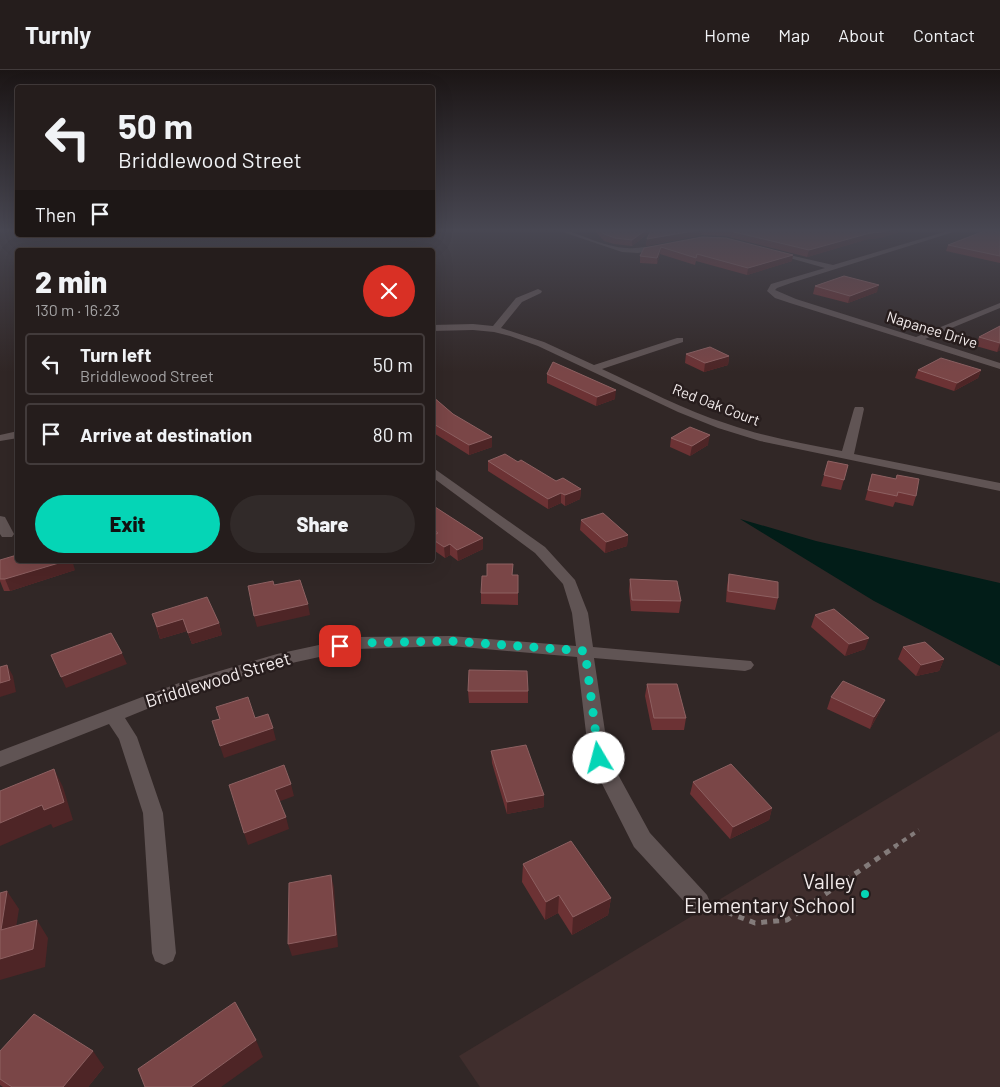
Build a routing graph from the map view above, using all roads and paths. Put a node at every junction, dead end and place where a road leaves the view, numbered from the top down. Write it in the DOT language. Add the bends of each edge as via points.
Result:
graph roads {
  1 [pos="800,277"];
  2 [pos="538,291"];
  3 [pos="1000,305"];
  4 [pos="435,328"];
  5 [pos="496,329"];
  6 [pos="680,340"];
  7 [pos="916,340"];
  8 [pos="1000,366"];
  9 [pos="595,368"];
  10 [pos="859,409"];
  11 [pos="15,435"];
  12 [pos="0,438"];
  13 [pos="847,457"];
  14 [pos="435,473"];
  15 [pos="1000,487"];
  16 [pos="0,520"];
  17 [pos="7,534"];
  18 [pos="585,651"];
  19 [pos="745,665"];
  20 [pos="113,715"];
  21 [pos="0,760"];
  22 [pos="919,830"];
  23 [pos="699,902"];
  24 [pos="164,952"];
  1 -- 7 [label="street, Napanee Drive" via="774,286 771,292"];
  2 -- 5 [label="street" via="519,300"];
  3 -- 7 [label="street"];
  4 -- 5 [label="street, Red Oak Court"];
  5 -- 9 [label="street, Red Oak Court" via="541,344"];
  6 -- 9 [label="street"];
  7 -- 8 [label="street, Napanee Drive"];
  9 -- 13 [label="street, Red Oak Court" via="722,426 764,439"];
  10 -- 13 [label="street"];
  11 -- 12 [label="street"];
  13 -- 15 [label="street, Red Oak Court"];
  14 -- 18 [label="street" via="540,550 570,583 580,613"];
  16 -- 17 [label="street"];
  18 -- 19 [label="street, Briddlewood Street"];
  18 -- 20 [label="street, Briddlewood Street" via="451,641 356,643 277,660 185,687"];
  18 -- 23 [label="street" via="599,758 642,840"];
  20 -- 21 [label="street, Briddlewood Street"];
  20 -- 24 [label="street" via="128,737 153,813"];
  22 -- 23 [label="path" via="787,920 755,923"];
}
